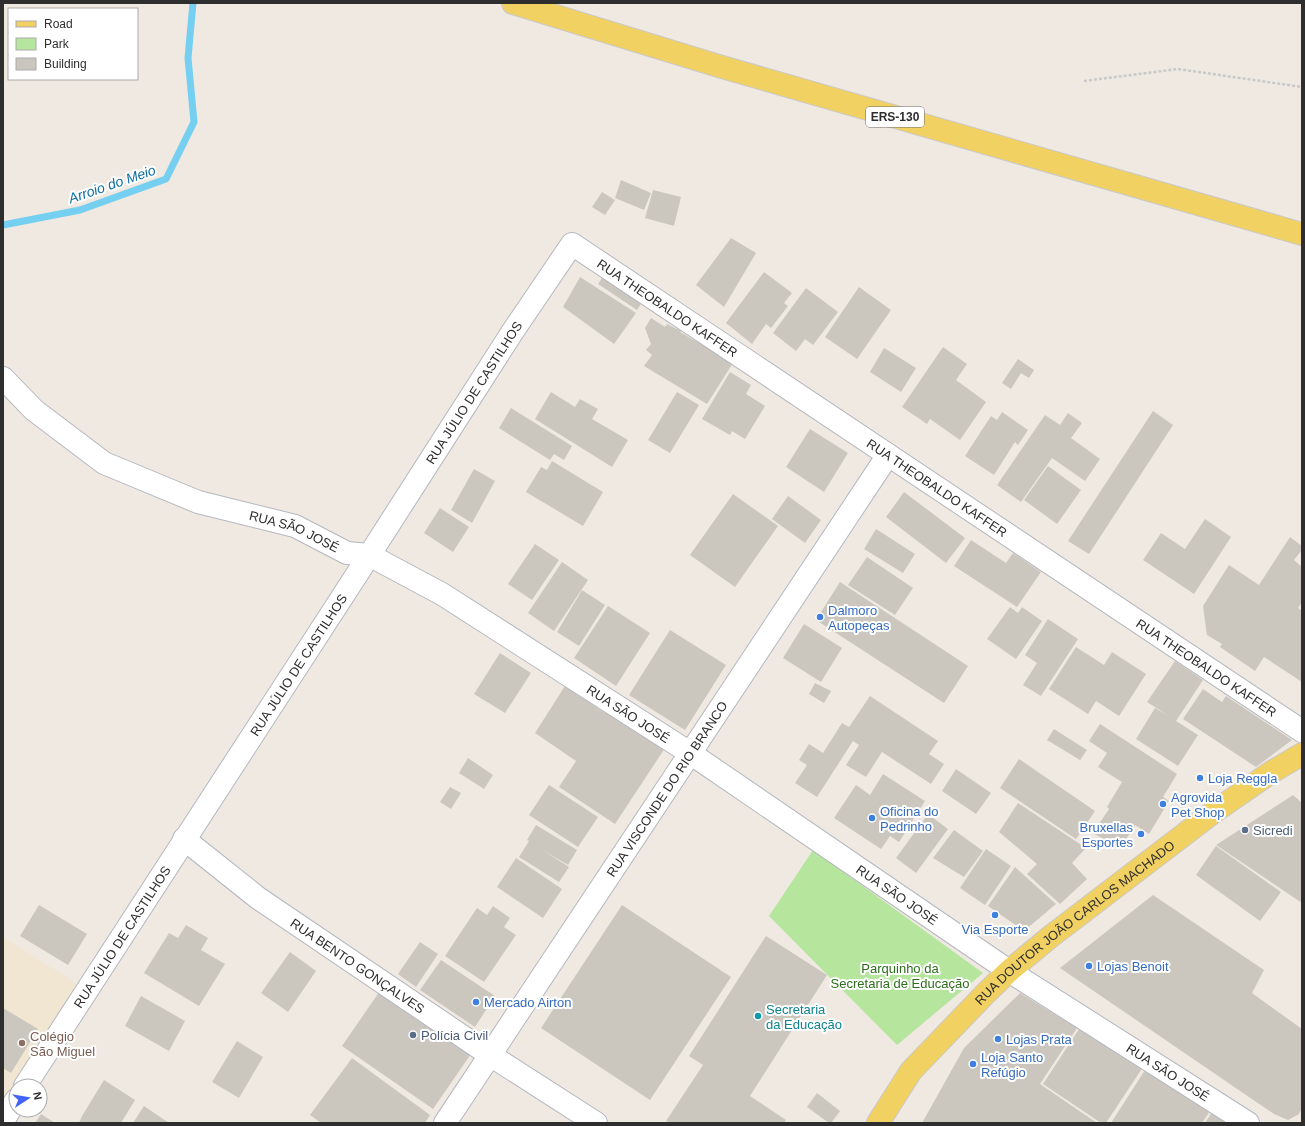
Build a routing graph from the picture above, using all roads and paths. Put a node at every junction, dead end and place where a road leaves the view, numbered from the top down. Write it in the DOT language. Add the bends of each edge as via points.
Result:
graph roads {
  1 [pos="512,3"];
  2 [pos="1084,81"];
  3 [pos="1302,87"];
  4 [pos="1302,236"];
  5 [pos="572,244"];
  6 [pos="3,378"];
  7 [pos="888,455"];
  8 [pos="369,555"];
  9 [pos="1302,731"];
  10 [pos="690,753"];
  11 [pos="1302,754"];
  12 [pos="184,839"];
  13 [pos="1009,971"];
  14 [pos="490,1055"];
  15 [pos="30,1078"];
  16 [pos="445,1123"];
  17 [pos="596,1123"];
  18 [pos="878,1123"];
  19 [pos="1248,1123"];
  1 -- 4 [label="main road, ERS-130"];
  2 -- 3 [label="path" via="1178,69"];
  5 -- 7 [label="street, RUA THEOBALDO KAFFER"];
  5 -- 8 [label="street, RUA JÚLIO DE CASTILHOS"];
  6 -- 8 [label="street, RUA SÃO JOSÉ" via="34,410 104,463 198,502 295,526 347,553"];
  7 -- 9 [label="street, RUA THEOBALDO KAFFER"];
  7 -- 10 [label="street, RUA VISCONDE DO RIO BRANCO"];
  8 -- 10 [label="street, RUA SÃO JOSÉ" via="442,594"];
  8 -- 12 [label="street, RUA JÚLIO DE CASTILHOS"];
  10 -- 13 [label="street, RUA SÃO JOSÉ"];
  10 -- 14 [label="street, RUA VISCONDE DO RIO BRANCO"];
  11 -- 13 [label="main road, RUA DOUTOR JOÃO CARLOS MACHADO" via="1211,814"];
  12 -- 14 [label="street, RUA BENTO GONÇALVES" via="258,898"];
  12 -- 15 [label="street, RUA JÚLIO DE CASTILHOS"];
  13 -- 18 [label="main road, RUA DOUTOR JOÃO CARLOS MACHADO" via="911,1070"];
  13 -- 19 [label="street, RUA SÃO JOSÉ"];
  14 -- 16 [label="street, RUA VISCONDE DO RIO BRANCO"];
  14 -- 17 [label="street, RUA BENTO GONÇALVES"];
}
